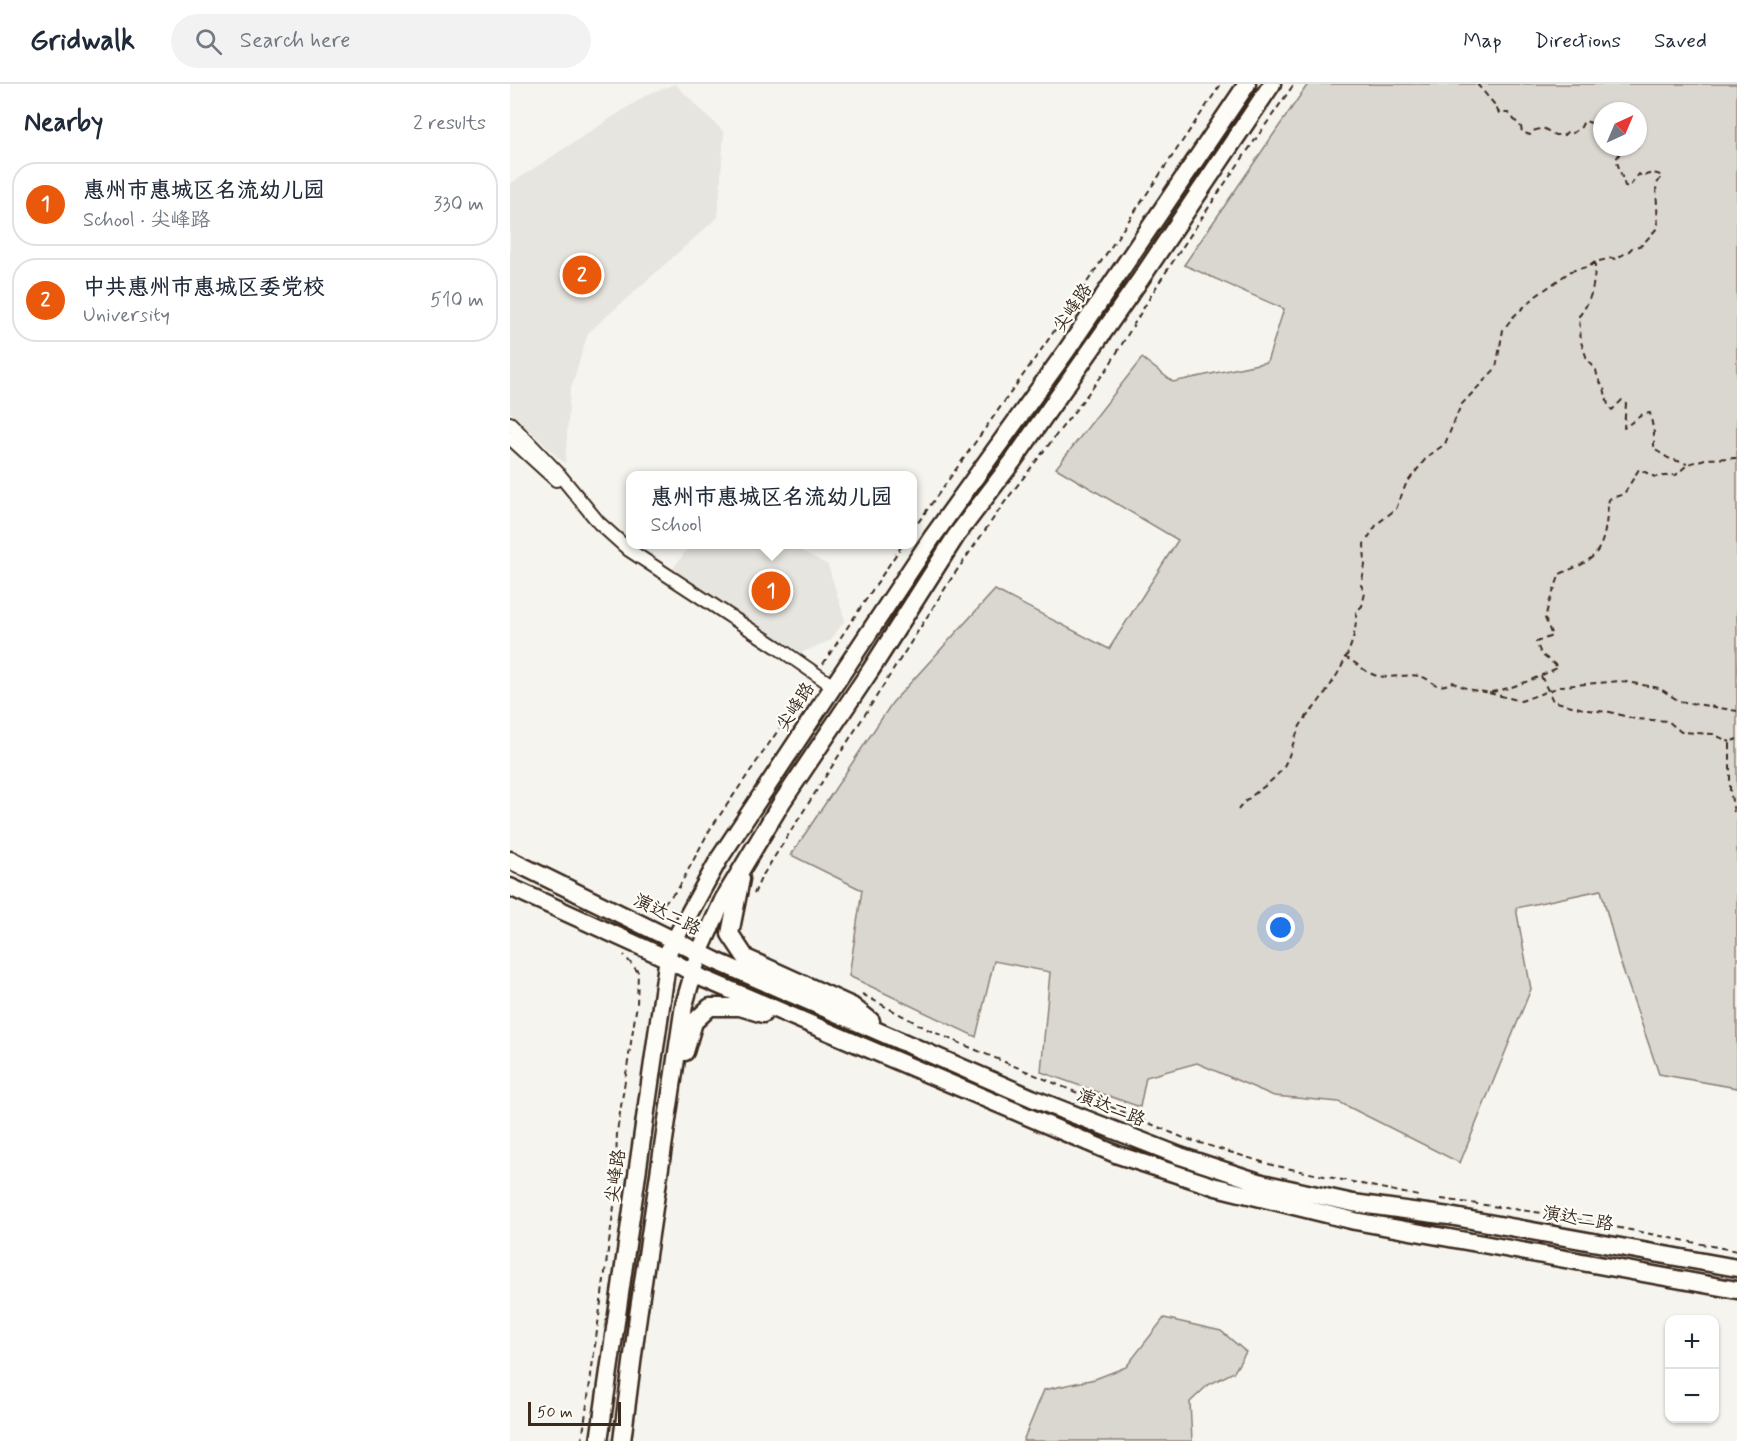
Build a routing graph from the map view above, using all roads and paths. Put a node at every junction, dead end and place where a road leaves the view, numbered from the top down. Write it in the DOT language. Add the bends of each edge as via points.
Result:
graph roads {
  1 [pos="1221,84"];
  2 [pos="1247,84"];
  3 [pos="1272,84"];
  4 [pos="1294,84"];
  5 [pos="1477,84"];
  6 [pos="1593,125"];
  7 [pos="1618,156"];
  8 [pos="1595,262"];
  9 [pos="510,423"];
  10 [pos="510,438"];
  11 [pos="1737,458"];
  12 [pos="1688,464"];
  13 [pos="574,493"];
  14 [pos="917,524"];
  15 [pos="626,547"];
  16 [pos="628,549"];
  17 [pos="900,549"];
  18 [pos="916,562"];
  19 [pos="933,573"];
  20 [pos="1344,657"];
  21 [pos="816,675"];
  22 [pos="1540,676"];
  23 [pos="833,686"];
  24 [pos="1548,692"];
  25 [pos="1487,693"];
  26 [pos="1737,711"];
  27 [pos="1737,739"];
  28 [pos="1730,742"];
  29 [pos="1238,810"];
  30 [pos="1734,812"];
  31 [pos="510,860"];
  32 [pos="747,860"];
  33 [pos="510,887"];
  34 [pos="753,895"];
  35 [pos="639,911"];
  36 [pos="674,940"];
  37 [pos="617,951"];
  38 [pos="699,953"];
  39 [pos="668,959"];
  40 [pos="693,974"];
  41 [pos="857,991"];
  42 [pos="891,1036"];
  43 [pos="842,1038"];
  44 [pos="988,1077"];
  45 [pos="981,1095"];
  46 [pos="670,1098"];
  47 [pos="1220,1169"];
  48 [pos="1216,1187"];
  49 [pos="1430,1198"];
  50 [pos="1438,1199"];
  51 [pos="1368,1205"];
  52 [pos="630,1214"];
  53 [pos="653,1216"];
  54 [pos="1365,1223"];
  55 [pos="1586,1240"];
  56 [pos="1737,1251"];
  57 [pos="1585,1262"];
  58 [pos="1737,1268"];
  59 [pos="1737,1290"];
  60 [pos="610,1353"];
  61 [pos="634,1354"];
  62 [pos="582,1441"];
  63 [pos="598,1441"];
  64 [pos="622,1441"];
  1 -- 14 [label="path" via="1046,343"];
  2 -- 18 [label="main road, 尖峰路" via="1067,350"];
  3 -- 19 [label="main road" via="1140,280"];
  4 -- 34 [label="path" via="1164,275 1107,369 953,576"];
  5 -- 6 [label="path" via="1499,113 1508,113 1522,132 1530,135 1543,129 1564,135 1568,131 1573,133 1584,121"];
  7 -- 8 [label="path" via="1625,186 1629,187 1639,174 1662,176 1656,185 1658,227 1642,245 1615,260"];
  8 -- 12 [label="path" via="1595,281 1587,307 1579,316 1581,342 1604,388 1608,405 1612,410 1622,400 1626,404 1624,428 1650,413 1654,449"];
  8 -- 20 [label="path" via="1571,271 1536,296 1503,330 1496,368 1461,405 1445,444 1427,457 1406,484 1396,509 1377,524 1364,544 1361,585 1365,593 1356,612 1357,628"];
  9 -- 13 [label="street"];
  10 -- 13 [label="street"];
  11 -- 12 [label="path"];
  12 -- 22 [label="path" via="1676,475 1655,477 1639,469 1624,494 1609,499 1605,534 1592,558 1560,574 1545,618 1552,636 1536,642 1541,654 1558,667"];
  13 -- 15 [label="street"];
  16 -- 21 [label="street"];
  17 -- 21 [label="path"];
  18 -- 19 [label="main road"];
  18 -- 23 [label="main road, 尖峰路"];
  19 -- 32 [label="main road"];
  20 -- 25 [label="path" via="1373,675 1420,676 1444,687 1453,682"];
  20 -- 29 [label="path" via="1328,689 1300,726 1281,770"];
  21 -- 23 [label="street"];
  21 -- 35 [label="path" via="709,831 678,889 658,909"];
  22 -- 24 [label="path"];
  22 -- 25 [label="path"];
  23 -- 36 [label="main road, 尖峰路" via="719,859"];
  24 -- 25 [label="path" via="1521,701"];
  24 -- 26 [label="path" via="1562,686 1621,681 1659,688 1679,701"];
  24 -- 28 [label="path" via="1553,701 1635,719 1668,721 1680,732 1713,734"];
  27 -- 28 [label="path"];
  28 -- 30 [label="path"];
  31 -- 36 [label="main road, 演达二路"];
  32 -- 38 [label="main road"];
  32 -- 42 [label="main road" via="730,934 746,958 852,1006"];
  33 -- 39 [label="main road"];
  36 -- 38 [label="main road, 演达二路"];
  36 -- 39 [label="main road, 尖峰路"];
  37 -- 62 [label="path" via="638,972 636,1004 617,1132 615,1198"];
  38 -- 40 [label="main road"];
  38 -- 42 [label="main road, 演达二路"];
  39 -- 40 [label="main road"];
  39 -- 52 [label="main road, 尖峰路"];
  40 -- 43 [label="main road"];
  40 -- 46 [label="main road" via="684,1005"];
  41 -- 49 [label="path" via="930,1030 1184,1138 1272,1166"];
  42 -- 44 [label="main road, 演达二路"];
  43 -- 45 [label="main road"];
  43 -- 46 [label="main road" via="740,1007 710,1008 694,1022"];
  44 -- 45 [label="main road"];
  44 -- 47 [label="main road, 演达二路" via="1032,1098"];
  45 -- 48 [label="main road" via="1118,1155"];
  46 -- 53 [label="main road"];
  47 -- 48 [label="main road"];
  47 -- 51 [label="main road, 演达二路" via="1262,1183"];
  48 -- 54 [label="main road"];
  50 -- 56 [label="path" via="1549,1214"];
  51 -- 54 [label="main road"];
  51 -- 55 [label="main road, 演达二路"];
  52 -- 53 [label="main road"];
  52 -- 60 [label="main road, 尖峰路"];
  53 -- 61 [label="main road"];
  54 -- 57 [label="main road"];
  55 -- 57 [label="main road"];
  55 -- 58 [label="main road, 演达二路"];
  57 -- 59 [label="main road"];
  60 -- 61 [label="main road"];
  60 -- 63 [label="main road, 尖峰路"];
  61 -- 64 [label="main road"];
}
